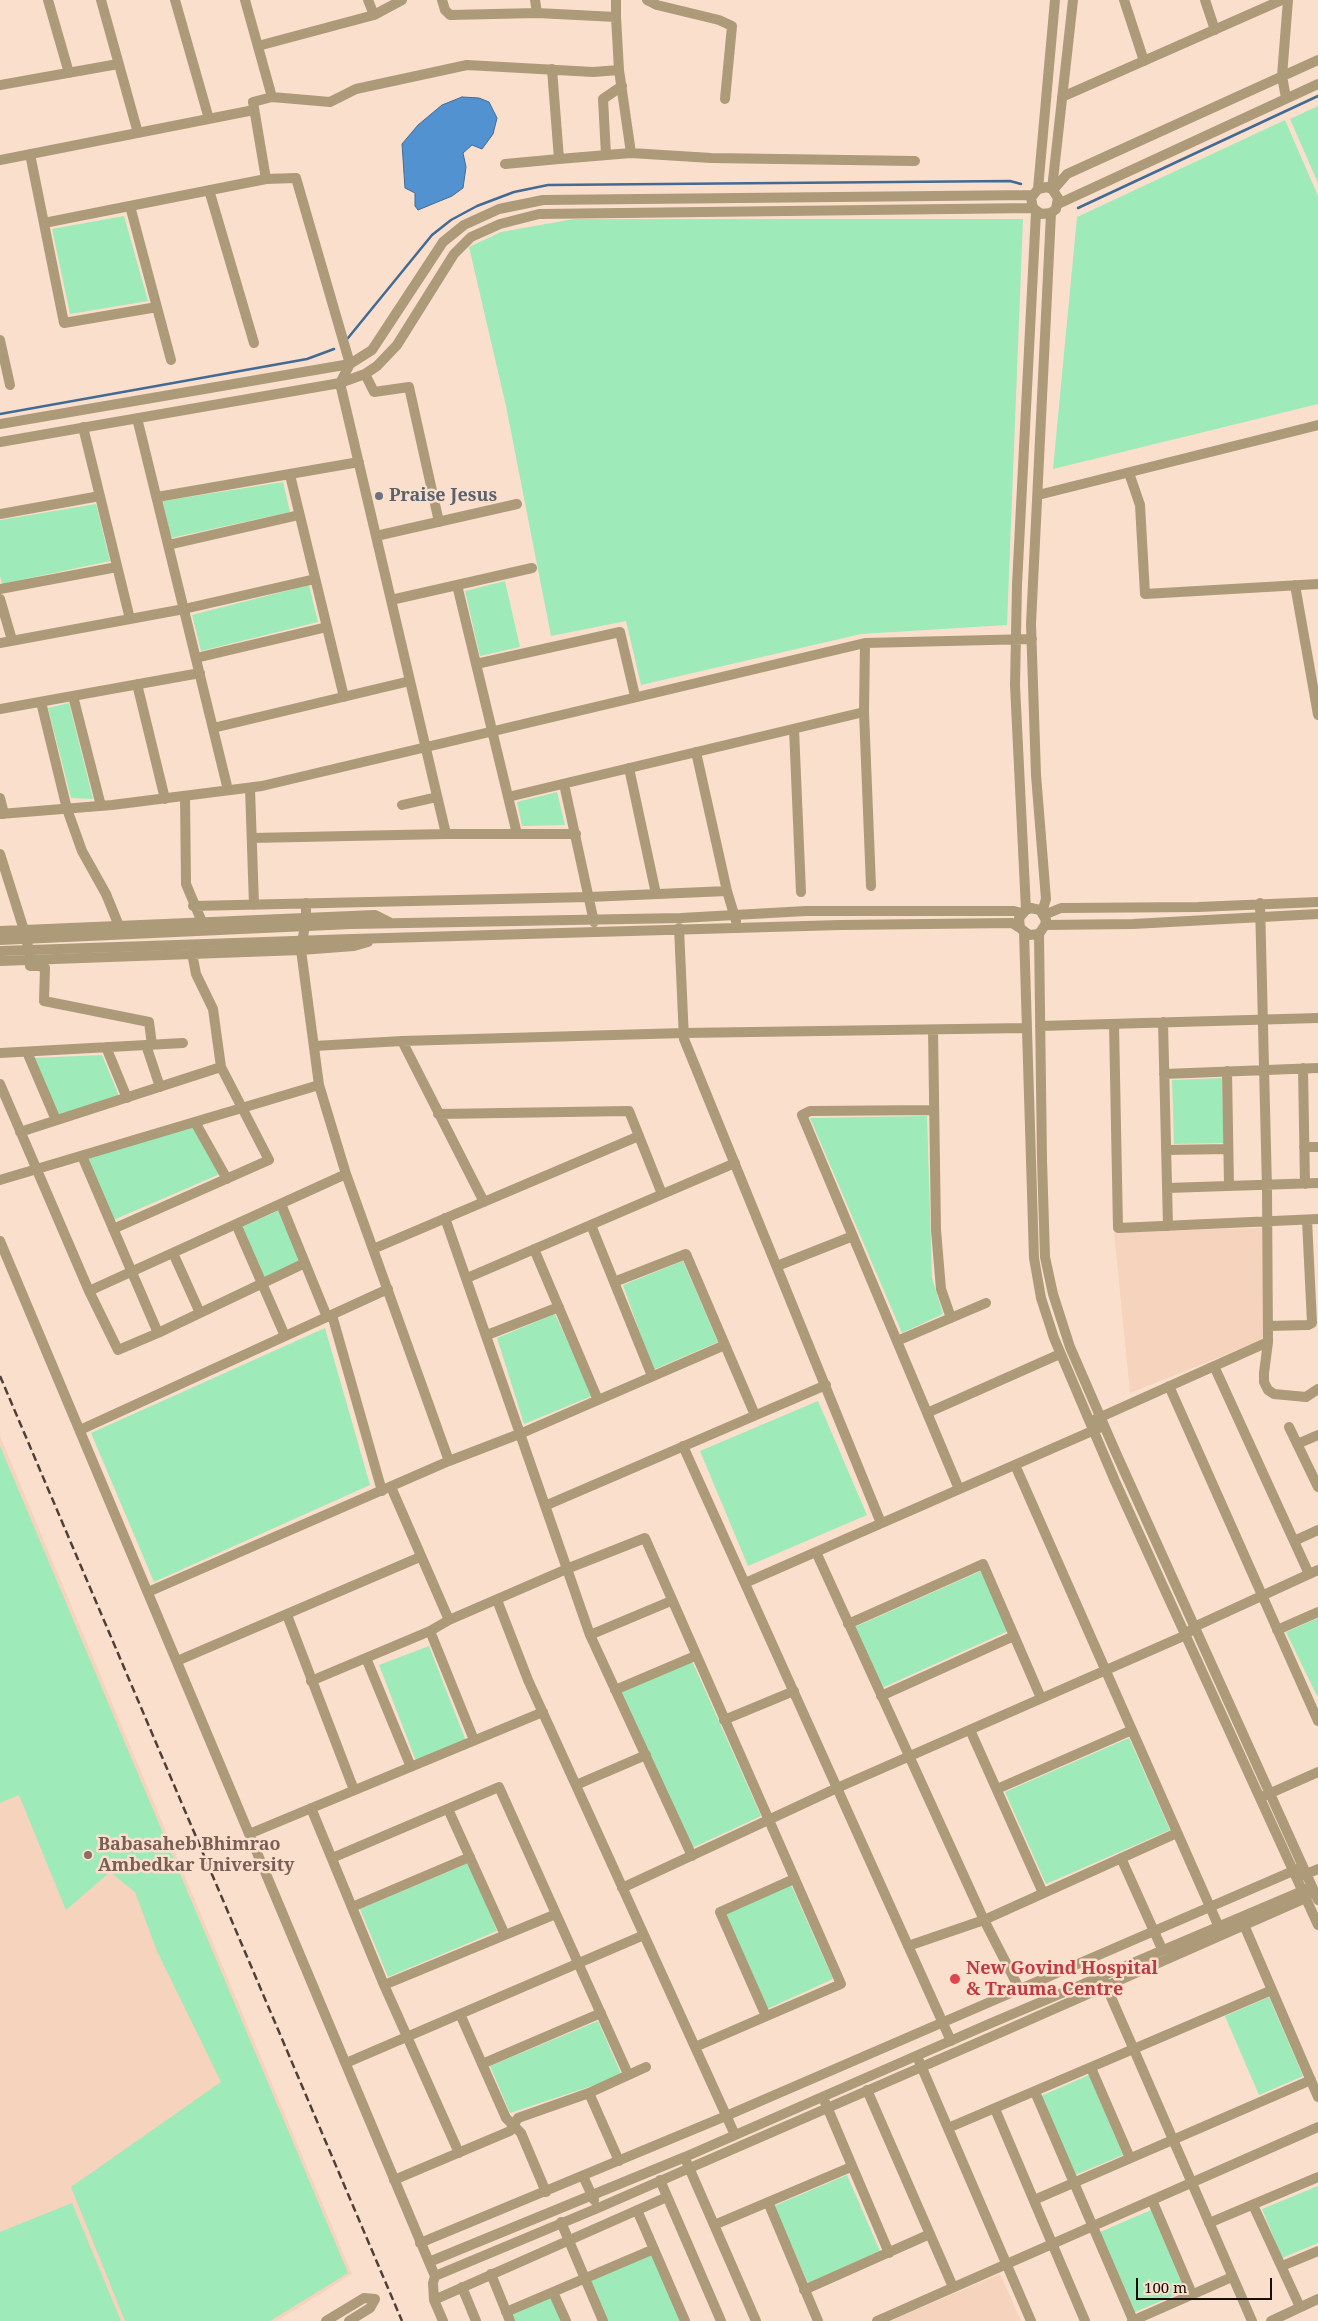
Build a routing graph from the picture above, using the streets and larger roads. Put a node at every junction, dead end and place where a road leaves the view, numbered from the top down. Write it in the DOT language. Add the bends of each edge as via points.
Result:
graph roads {
  1 [pos="48,0"];
  2 [pos="101,0"];
  3 [pos="175,0"];
  4 [pos="368,0"];
  5 [pos="402,0"];
  6 [pos="442,0"];
  7 [pos="536,0"];
  8 [pos="616,0"];
  9 [pos="647,0"];
  10 [pos="1055,0"];
  11 [pos="1074,0"];
  12 [pos="1124,0"];
  13 [pos="1205,0"];
  14 [pos="1282,0"];
  15 [pos="1288,0"];
  16 [pos="249,1"];
  17 [pos="537,13"];
  18 [pos="374,15"];
  19 [pos="616,17"];
  20 [pos="1215,30"];
  21 [pos="258,46"];
  22 [pos="1318,60"];
  23 [pos="1144,61"];
  24 [pos="118,64"];
  25 [pos="552,69"];
  26 [pos="620,70"];
  27 [pos="69,73"];
  28 [pos="1282,76"];
  29 [pos="1318,84"];
  30 [pos="0,86"];
  31 [pos="622,86"];
  32 [pos="272,97"];
  33 [pos="1062,97"];
  34 [pos="1286,98"];
  35 [pos="725,99"];
  36 [pos="254,110"];
  37 [pos="208,120"];
  38 [pos="138,133"];
  39 [pos="631,153"];
  40 [pos="30,154"];
  41 [pos="606,155"];
  42 [pos="559,159"];
  43 [pos="0,160"];
  44 [pos="915,162"];
  45 [pos="505,164"];
  46 [pos="266,180"];
  47 [pos="1052,189"];
  48 [pos="209,190"];
  49 [pos="1035,192"];
  50 [pos="1058,204"];
  51 [pos="130,206"];
  52 [pos="1034,210"];
  53 [pos="1051,213"];
  54 [pos="44,222"];
  55 [pos="157,307"];
  56 [pos="0,342"];
  57 [pos="254,343"];
  58 [pos="170,360"];
  59 [pos="350,364"];
  60 [pos="365,374"];
  61 [pos="340,383"];
  62 [pos="10,385"];
  63 [pos="137,418"];
  64 [pos="0,424"];
  65 [pos="1318,425"];
  66 [pos="83,427"];
  67 [pos="0,442"];
  68 [pos="359,462"];
  69 [pos="1129,473"];
  70 [pos="290,475"];
  71 [pos="1038,495"];
  72 [pos="100,496"];
  73 [pos="156,497"];
  74 [pos="516,504"];
  75 [pos="0,514"];
  76 [pos="299,515"];
  77 [pos="439,522"];
  78 [pos="376,536"];
  79 [pos="168,545"];
  80 [pos="117,566"];
  81 [pos="532,568"];
  82 [pos="315,579"];
  83 [pos="1318,584"];
  84 [pos="457,585"];
  85 [pos="1295,585"];
  86 [pos="0,589"];
  87 [pos="0,599"];
  88 [pos="391,600"];
  89 [pos="184,609"];
  90 [pos="130,620"];
  91 [pos="327,627"];
  92 [pos="1016,638"];
  93 [pos="1032,638"];
  94 [pos="12,640"];
  95 [pos="0,643"];
  96 [pos="865,643"];
  97 [pos="196,658"];
  98 [pos="476,664"];
  99 [pos="200,673"];
  100 [pos="410,681"];
  101 [pos="137,684"];
  102 [pos="73,696"];
  103 [pos="635,696"];
  104 [pos="344,697"];
  105 [pos="41,702"];
  106 [pos="0,709"];
  107 [pos="864,712"];
  108 [pos="1318,715"];
  109 [pos="213,728"];
  110 [pos="794,729"];
  111 [pos="492,731"];
  112 [pos="425,747"];
  113 [pos="696,752"];
  114 [pos="629,768"];
  115 [pos="564,784"];
  116 [pos="250,788"];
  117 [pos="228,790"];
  118 [pos="185,796"];
  119 [pos="437,797"];
  120 [pos="508,797"];
  121 [pos="0,798"];
  122 [pos="165,799"];
  123 [pos="402,805"];
  124 [pos="101,806"];
  125 [pos="67,809"];
  126 [pos="2,814"];
  127 [pos="446,834"];
  128 [pos="517,834"];
  129 [pos="576,834"];
  130 [pos="252,838"];
  131 [pos="0,854"];
  132 [pos="872,886"];
  133 [pos="727,891"];
  134 [pos="801,892"];
  135 [pos="656,894"];
  136 [pos="589,897"];
  137 [pos="1318,902"];
  138 [pos="306,903"];
  139 [pos="1260,903"];
  140 [pos="254,905"];
  141 [pos="193,906"];
  142 [pos="1024,911"];
  143 [pos="1318,914"];
  144 [pos="736,915"];
  145 [pos="1261,916"];
  146 [pos="306,918"];
  147 [pos="594,918"];
  148 [pos="1043,921"];
  149 [pos="202,922"];
  150 [pos="389,923"];
  151 [pos="118,926"];
  152 [pos="737,927"];
  153 [pos="679,928"];
  154 [pos="24,930"];
  155 [pos="1022,930"];
  156 [pos="0,931"];
  157 [pos="596,931"];
  158 [pos="381,938"];
  159 [pos="0,940"];
  160 [pos="301,950"];
  161 [pos="192,953"];
  162 [pos="1,960"];
  163 [pos="31,960"];
  164 [pos="1318,1018"];
  165 [pos="1263,1020"];
  166 [pos="1163,1022"];
  167 [pos="1114,1024"];
  168 [pos="1040,1026"];
  169 [pos="1026,1028"];
  170 [pos="932,1030"];
  171 [pos="684,1033"];
  172 [pos="402,1041"];
  173 [pos="183,1043"];
  174 [pos="149,1045"];
  175 [pos="314,1046"];
  176 [pos="106,1047"];
  177 [pos="27,1052"];
  178 [pos="0,1053"];
  179 [pos="221,1067"];
  180 [pos="1303,1068"];
  181 [pos="1318,1068"];
  182 [pos="1264,1070"];
  183 [pos="1226,1071"];
  184 [pos="1164,1074"];
  185 [pos="0,1084"];
  186 [pos="319,1085"];
  187 [pos="160,1087"];
  188 [pos="127,1098"];
  189 [pos="243,1108"];
  190 [pos="934,1110"];
  191 [pos="438,1114"];
  192 [pos="56,1120"];
  193 [pos="196,1122"];
  194 [pos="20,1132"];
  195 [pos="638,1136"];
  196 [pos="1304,1147"];
  197 [pos="1318,1147"];
  198 [pos="1228,1149"];
  199 [pos="1166,1150"];
  200 [pos="82,1156"];
  201 [pos="735,1163"];
  202 [pos="36,1169"];
  203 [pos="346,1174"];
  204 [pos="227,1178"];
  205 [pos="0,1180"];
  206 [pos="1318,1183"];
  207 [pos="1304,1184"];
  208 [pos="1267,1185"];
  209 [pos="1229,1186"];
  210 [pos="1167,1188"];
  211 [pos="662,1194"];
  212 [pos="484,1202"];
  213 [pos="281,1204"];
  214 [pos="445,1218"];
  215 [pos="1307,1220"];
  216 [pos="1318,1220"];
  217 [pos="1267,1222"];
  218 [pos="236,1224"];
  219 [pos="591,1225"];
  220 [pos="1168,1226"];
  221 [pos="113,1229"];
  222 [pos="853,1236"];
  223 [pos="0,1241"];
  224 [pos="373,1249"];
  225 [pos="534,1249"];
  226 [pos="173,1253"];
  227 [pos="305,1264"];
  228 [pos="777,1266"];
  229 [pos="132,1272"];
  230 [pos="467,1278"];
  231 [pos="614,1282"];
  232 [pos="262,1284"];
  233 [pos="388,1290"];
  234 [pos="88,1291"];
  235 [pos="986,1303"];
  236 [pos="559,1307"];
  237 [pos="1058,1309"];
  238 [pos="200,1313"];
  239 [pos="1046,1314"];
  240 [pos="330,1316"];
  241 [pos="951,1318"];
  242 [pos="1268,1326"];
  243 [pos="158,1333"];
  244 [pos="487,1335"];
  245 [pos="285,1336"];
  246 [pos="897,1341"];
  247 [pos="1268,1342"];
  248 [pos="725,1345"];
  249 [pos="1060,1354"];
  250 [pos="1214,1366"];
  251 [pos="652,1376"];
  252 [pos="826,1385"];
  253 [pos="1169,1386"];
  254 [pos="1318,1389"];
  255 [pos="598,1400"];
  256 [pos="927,1413"];
  257 [pos="754,1415"];
  258 [pos="1102,1421"];
  259 [pos="1092,1426"];
  260 [pos="1289,1427"];
  261 [pos="80,1430"];
  262 [pos="522,1433"];
  263 [pos="1318,1435"];
  264 [pos="1297,1444"];
  265 [pos="684,1446"];
  266 [pos="449,1461"];
  267 [pos="1015,1465"];
  268 [pos="1316,1476"];
  269 [pos="1318,1487"];
  270 [pos="386,1489"];
  271 [pos="959,1489"];
  272 [pos="546,1504"];
  273 [pos="881,1523"];
  274 [pos="1318,1530"];
  275 [pos="1294,1541"];
  276 [pos="816,1552"];
  277 [pos="420,1557"];
  278 [pos="569,1568"];
  279 [pos="1313,1572"];
  280 [pos="745,1583"];
  281 [pos="148,1592"];
  282 [pos="1262,1596"];
  283 [pos="497,1600"];
  284 [pos="671,1600"];
  285 [pos="1318,1612"];
  286 [pos="287,1615"];
  287 [pos="449,1620"];
  288 [pos="848,1624"];
  289 [pos="1194,1627"];
  290 [pos="1278,1630"];
  291 [pos="430,1631"];
  292 [pos="590,1635"];
  293 [pos="1186,1635"];
  294 [pos="1014,1636"];
  295 [pos="695,1656"];
  296 [pos="366,1658"];
  297 [pos="177,1661"];
  298 [pos="1105,1670"];
  299 [pos="311,1680"];
  300 [pos="615,1690"];
  301 [pos="794,1691"];
  302 [pos="881,1696"];
  303 [pos="1041,1698"];
  304 [pos="1314,1702"];
  305 [pos="542,1712"];
  306 [pos="724,1720"];
  307 [pos="1318,1721"];
  308 [pos="970,1730"];
  309 [pos="1132,1730"];
  310 [pos="474,1740"];
  311 [pos="646,1755"];
  312 [pos="910,1756"];
  313 [pos="411,1767"];
  314 [pos="1318,1772"];
  315 [pos="576,1785"];
  316 [pos="838,1788"];
  317 [pos="997,1789"];
  318 [pos="354,1790"];
  319 [pos="1265,1796"];
  320 [pos="311,1808"];
  321 [pos="448,1808"];
  322 [pos="768,1820"];
  323 [pos="1177,1833"];
  324 [pos="249,1834"];
  325 [pos="692,1856"];
  326 [pos="332,1858"];
  327 [pos="470,1858"];
  328 [pos="1121,1858"];
  329 [pos="1318,1869"];
  330 [pos="1300,1872"];
  331 [pos="794,1879"];
  332 [pos="622,1888"];
  333 [pos="1307,1892"];
  334 [pos="1043,1893"];
  335 [pos="1318,1900"];
  336 [pos="352,1907"];
  337 [pos="1210,1907"];
  338 [pos="556,1914"];
  339 [pos="984,1920"];
  340 [pos="1218,1925"];
  341 [pos="1244,1925"];
  342 [pos="1318,1925"];
  343 [pos="1154,1931"];
  344 [pos="505,1935"];
  345 [pos="644,1935"];
  346 [pos="908,1946"];
  347 [pos="1162,1949"];
  348 [pos="578,1963"];
  349 [pos="1102,1975"];
  350 [pos="384,1985"];
  351 [pos="1106,1986"];
  352 [pos="1020,1990"];
  353 [pos="1272,1990"];
  354 [pos="601,2013"];
  355 [pos="460,2014"];
  356 [pos="766,2016"];
  357 [pos="943,2023"];
  358 [pos="408,2036"];
  359 [pos="950,2040"];
  360 [pos="695,2047"];
  361 [pos="1134,2050"];
  362 [pos="916,2056"];
  363 [pos="346,2063"];
  364 [pos="482,2064"];
  365 [pos="646,2067"];
  366 [pos="921,2067"];
  367 [pos="1091,2068"];
  368 [pos="628,2074"];
  369 [pos="1311,2080"];
  370 [pos="867,2090"];
  371 [pos="1034,2092"];
  372 [pos="589,2093"];
  373 [pos="823,2097"];
  374 [pos="1318,2097"];
  375 [pos="827,2108"];
  376 [pos="995,2108"];
  377 [pos="726,2116"];
  378 [pos="514,2126"];
  379 [pos="1318,2127"];
  380 [pos="948,2128"];
  381 [pos="735,2135"];
  382 [pos="1173,2140"];
  383 [pos="459,2153"];
  384 [pos="685,2157"];
  385 [pos="1130,2158"];
  386 [pos="619,2161"];
  387 [pos="851,2167"];
  388 [pos="690,2168"];
  389 [pos="583,2176"];
  390 [pos="1318,2177"];
  391 [pos="394,2180"];
  392 [pos="660,2180"];
  393 [pos="1074,2182"];
  394 [pos="1191,2183"];
  395 [pos="546,2192"];
  396 [pos="592,2194"];
  397 [pos="667,2197"];
  398 [pos="1034,2200"];
  399 [pos="1152,2200"];
  400 [pos="768,2202"];
  401 [pos="1253,2204"];
  402 [pos="598,2208"];
  403 [pos="637,2210"];
  404 [pos="562,2222"];
  405 [pos="1209,2223"];
  406 [pos="714,2225"];
  407 [pos="1093,2226"];
  408 [pos="930,2234"];
  409 [pos="570,2240"];
  410 [pos="420,2243"];
  411 [pos="1052,2244"];
  412 [pos="654,2249"];
  413 [pos="1318,2251"];
  414 [pos="889,2253"];
  415 [pos="429,2262"];
  416 [pos="1006,2264"];
  417 [pos="1282,2266"];
  418 [pos="491,2274"];
  419 [pos="435,2276"];
  420 [pos="1232,2277"];
  421 [pos="586,2278"];
  422 [pos="462,2287"];
  423 [pos="953,2287"];
  424 [pos="804,2290"];
  425 [pos="553,2292"];
  426 [pos="1192,2294"];
  427 [pos="1318,2299"];
  428 [pos="434,2300"];
  429 [pos="1300,2307"];
  430 [pos="508,2317"];
  431 [pos="1249,2320"];
  432 [pos="326,2321"];
  433 [pos="349,2321"];
  434 [pos="443,2321"];
  435 [pos="476,2321"];
  436 [pos="566,2321"];
  437 [pos="603,2321"];
  438 [pos="685,2321"];
  439 [pos="722,2321"];
  440 [pos="756,2321"];
  441 [pos="818,2321"];
  442 [pos="877,2321"];
  443 [pos="1031,2321"];
  444 [pos="1085,2321"];
  445 [pos="1132,2321"];
  446 [pos="1271,2321"];
  1 -- 27 [label="street"];
  2 -- 24 [label="street"];
  3 -- 37 [label="street"];
  4 -- 18 [label="street"];
  5 -- 18 [label="street"];
  6 -- 17 [label="street" via="450,15"];
  7 -- 17 [label="street"];
  8 -- 19 [label="street"];
  9 -- 35 [label="street" via="732,26"];
  10 -- 49 [label="street"];
  11 -- 33 [label="street"];
  12 -- 23 [label="street"];
  13 -- 20 [label="street"];
  14 -- 20 [label="street"];
  15 -- 28 [label="street"];
  16 -- 21 [label="street"];
  17 -- 19 [label="street"];
  18 -- 21 [label="street"];
  19 -- 26 [label="street"];
  20 -- 23 [label="street"];
  21 -- 32 [label="street"];
  22 -- 28 [label="street"];
  23 -- 33 [label="street"];
  24 -- 27 [label="street"];
  24 -- 38 [label="street"];
  25 -- 26 [label="street"];
  25 -- 32 [label="street" via="467,65 356,89 330,102"];
  25 -- 42 [label="street"];
  26 -- 31 [label="street"];
  27 -- 30 [label="street"];
  28 -- 34 [label="street"];
  28 -- 47 [label="street" via="1067,174"];
  29 -- 34 [label="street"];
  31 -- 39 [label="street"];
  31 -- 41 [label="street" via="603,99"];
  32 -- 36 [label="street" via="253,102"];
  33 -- 47 [label="street"];
  34 -- 50 [label="street"];
  36 -- 37 [label="street"];
  36 -- 46 [label="street"];
  37 -- 38 [label="street"];
  38 -- 40 [label="street"];
  39 -- 41 [label="street"];
  39 -- 44 [label="street"];
  40 -- 43 [label="street"];
  40 -- 54 [label="street"];
  41 -- 42 [label="street"];
  42 -- 45 [label="street"];
  46 -- 48 [label="street"];
  46 -- 59 [label="street" via="296,178"];
  47 -- 49 [label="street" via="1047,187"];
  47 -- 50 [label="street"];
  48 -- 51 [label="street"];
  48 -- 57 [label="street"];
  49 -- 52 [label="street" via="1031,201"];
  49 -- 59 [label="street" via="543,200 499,209 464,225 442,242 372,350"];
  50 -- 53 [label="street"];
  51 -- 54 [label="street"];
  51 -- 55 [label="street"];
  52 -- 53 [label="street" via="1046,215"];
  52 -- 60 [label="street" via="539,214 500,224 471,237 454,254 398,346"];
  52 -- 92 [label="street"];
  53 -- 71 [label="street"];
  54 -- 55 [label="street" via="64,323"];
  55 -- 58 [label="street"];
  56 -- 62 [label="street"];
  59 -- 61 [label="street"];
  59 -- 64 [label="street"];
  60 -- 61 [label="street"];
  60 -- 77 [label="street" via="374,392 409,387"];
  61 -- 63 [label="street"];
  61 -- 68 [label="street"];
  63 -- 66 [label="street"];
  63 -- 73 [label="street"];
  65 -- 69 [label="street"];
  66 -- 67 [label="street"];
  66 -- 72 [label="street"];
  68 -- 70 [label="street"];
  68 -- 78 [label="street"];
  69 -- 71 [label="street"];
  69 -- 85 [label="street" via="1140,506 1144,594"];
  70 -- 73 [label="street"];
  70 -- 76 [label="street"];
  71 -- 93 [label="street"];
  72 -- 75 [label="street"];
  72 -- 80 [label="street"];
  73 -- 79 [label="street"];
  74 -- 77 [label="street"];
  76 -- 79 [label="street"];
  76 -- 82 [label="street"];
  77 -- 78 [label="street"];
  78 -- 88 [label="street"];
  79 -- 89 [label="street"];
  80 -- 86 [label="street"];
  80 -- 90 [label="street"];
  81 -- 84 [label="street"];
  82 -- 89 [label="street"];
  82 -- 91 [label="street"];
  83 -- 85 [label="street"];
  84 -- 88 [label="street"];
  84 -- 98 [label="street"];
  85 -- 108 [label="street"];
  87 -- 94 [label="street"];
  88 -- 100 [label="street"];
  89 -- 90 [label="street"];
  89 -- 97 [label="street"];
  90 -- 94 [label="street"];
  91 -- 97 [label="street"];
  91 -- 104 [label="street"];
  92 -- 93 [label="street"];
  92 -- 96 [label="street"];
  92 -- 142 [label="street"];
  93 -- 148 [label="street" via="1036,775 1046,898"];
  94 -- 95 [label="street"];
  96 -- 103 [label="street"];
  96 -- 107 [label="street"];
  97 -- 99 [label="street"];
  98 -- 103 [label="street" via="620,632"];
  98 -- 111 [label="street"];
  99 -- 101 [label="street"];
  99 -- 109 [label="street"];
  100 -- 104 [label="street"];
  100 -- 112 [label="street"];
  101 -- 102 [label="street"];
  101 -- 122 [label="street"];
  102 -- 105 [label="street"];
  102 -- 124 [label="street"];
  103 -- 111 [label="street"];
  104 -- 109 [label="street"];
  105 -- 106 [label="street"];
  105 -- 125 [label="street"];
  107 -- 110 [label="street"];
  107 -- 132 [label="street"];
  109 -- 117 [label="street"];
  110 -- 113 [label="street"];
  110 -- 134 [label="street"];
  111 -- 112 [label="street"];
  111 -- 120 [label="street"];
  112 -- 116 [label="street"];
  112 -- 119 [label="street"];
  113 -- 114 [label="street"];
  113 -- 133 [label="street"];
  114 -- 115 [label="street"];
  114 -- 135 [label="street"];
  115 -- 120 [label="street"];
  115 -- 129 [label="street"];
  116 -- 117 [label="street"];
  116 -- 130 [label="street"];
  117 -- 118 [label="street"];
  118 -- 122 [label="street"];
  118 -- 141 [label="street" via="186,884"];
  119 -- 123 [label="street"];
  119 -- 127 [label="street"];
  120 -- 128 [label="street"];
  121 -- 126 [label="street"];
  122 -- 124 [label="street"];
  124 -- 125 [label="street"];
  125 -- 126 [label="street"];
  125 -- 151 [label="street" via="82,851 106,894"];
  127 -- 128 [label="street"];
  127 -- 130 [label="street"];
  128 -- 129 [label="street"];
  129 -- 136 [label="street"];
  130 -- 140 [label="street"];
  131 -- 154 [label="street"];
  133 -- 135 [label="street"];
  133 -- 144 [label="street"];
  135 -- 136 [label="street"];
  136 -- 138 [label="street"];
  136 -- 147 [label="street"];
  137 -- 139 [label="street"];
  138 -- 140 [label="street"];
  138 -- 146 [label="street"];
  139 -- 145 [label="street"];
  139 -- 148 [label="street" via="1061,908"];
  140 -- 141 [label="street"];
  141 -- 149 [label="street"];
  142 -- 144 [label="street" via="806,911"];
  142 -- 148 [label="street" via="1036,908"];
  142 -- 155 [label="street" via="1019,921"];
  143 -- 145 [label="street"];
  144 -- 147 [label="street"];
  144 -- 152 [label="street"];
  145 -- 148 [label="street" via="1133,924"];
  145 -- 165 [label="street"];
  146 -- 149 [label="street"];
  146 -- 150 [label="street" via="374,915"];
  146 -- 160 [label="street"];
  147 -- 150 [label="street"];
  147 -- 157 [label="street"];
  148 -- 155 [label="street" via="1034,935"];
  148 -- 168 [label="street"];
  149 -- 151 [label="street"];
  150 -- 159 [label="street, bridge"];
  151 -- 154 [label="street"];
  152 -- 153 [label="street"];
  152 -- 155 [label="street" via="1012,923"];
  153 -- 157 [label="street"];
  153 -- 171 [label="street"];
  154 -- 156 [label="street"];
  154 -- 163 [label="street"];
  155 -- 169 [label="street"];
  156 -- 162 [label="street"];
  157 -- 158 [label="street"];
  158 -- 160 [label="street" via="354,946"];
  158 -- 162 [label="street, bridge"];
  160 -- 161 [label="street"];
  160 -- 175 [label="street"];
  161 -- 163 [label="street"];
  161 -- 179 [label="street" via="196,974 213,1009"];
  162 -- 163 [label="street"];
  162 -- 174 [label="street" via="43,966 44,1001 149,1022"];
  164 -- 165 [label="street"];
  165 -- 166 [label="street"];
  165 -- 182 [label="street"];
  166 -- 167 [label="street"];
  166 -- 184 [label="street"];
  167 -- 168 [label="street"];
  167 -- 220 [label="street" via="1118,1228"];
  168 -- 237 [label="street" via="1044,1256"];
  169 -- 170 [label="street"];
  169 -- 239 [label="street" via="1034,1258"];
  170 -- 171 [label="street"];
  170 -- 190 [label="street"];
  171 -- 172 [label="street"];
  171 -- 201 [label="street"];
  172 -- 175 [label="street"];
  172 -- 191 [label="street"];
  173 -- 174 [label="street"];
  174 -- 176 [label="street"];
  174 -- 187 [label="street"];
  175 -- 186 [label="street"];
  176 -- 177 [label="street"];
  176 -- 188 [label="street"];
  177 -- 178 [label="street"];
  177 -- 192 [label="street"];
  179 -- 187 [label="street"];
  179 -- 189 [label="street"];
  180 -- 181 [label="street"];
  180 -- 182 [label="street"];
  180 -- 196 [label="street"];
  182 -- 183 [label="street"];
  182 -- 208 [label="street"];
  183 -- 184 [label="street"];
  183 -- 198 [label="street"];
  184 -- 199 [label="street"];
  185 -- 194 [label="street"];
  186 -- 189 [label="street"];
  186 -- 203 [label="street"];
  187 -- 188 [label="street"];
  188 -- 192 [label="street"];
  189 -- 193 [label="street"];
  189 -- 204 [label="street" via="269,1160"];
  190 -- 222 [label="street" via="810,1111 802,1115"];
  190 -- 241 [label="street" via="936,1230 941,1289"];
  191 -- 195 [label="street" via="629,1111"];
  191 -- 212 [label="street"];
  192 -- 194 [label="street"];
  193 -- 200 [label="street"];
  193 -- 204 [label="street"];
  194 -- 202 [label="street"];
  195 -- 211 [label="street"];
  195 -- 212 [label="street"];
  196 -- 197 [label="street"];
  196 -- 207 [label="street"];
  198 -- 199 [label="street"];
  198 -- 209 [label="street"];
  199 -- 210 [label="street"];
  200 -- 202 [label="street"];
  200 -- 221 [label="street"];
  201 -- 211 [label="street"];
  201 -- 228 [label="street"];
  202 -- 205 [label="street"];
  202 -- 234 [label="street"];
  203 -- 213 [label="street"];
  203 -- 224 [label="street"];
  204 -- 221 [label="street"];
  206 -- 207 [label="street"];
  207 -- 208 [label="street"];
  208 -- 209 [label="street"];
  208 -- 217 [label="street"];
  209 -- 210 [label="street"];
  210 -- 220 [label="street"];
  211 -- 219 [label="street"];
  212 -- 214 [label="street"];
  213 -- 218 [label="street"];
  213 -- 227 [label="street"];
  214 -- 224 [label="street"];
  214 -- 230 [label="street"];
  215 -- 216 [label="street"];
  215 -- 217 [label="street"];
  215 -- 242 [label="street" via="1312,1323"];
  217 -- 220 [label="street"];
  217 -- 242 [label="street"];
  218 -- 226 [label="street"];
  218 -- 232 [label="street"];
  219 -- 225 [label="street"];
  219 -- 231 [label="street"];
  221 -- 229 [label="street"];
  222 -- 228 [label="street"];
  222 -- 246 [label="street"];
  223 -- 261 [label="street"];
  224 -- 233 [label="street"];
  225 -- 230 [label="street"];
  225 -- 236 [label="street"];
  226 -- 229 [label="street"];
  226 -- 238 [label="street"];
  227 -- 232 [label="street"];
  227 -- 240 [label="street"];
  228 -- 252 [label="street"];
  229 -- 234 [label="street"];
  229 -- 243 [label="street"];
  230 -- 244 [label="street"];
  231 -- 248 [label="street" via="686,1254"];
  231 -- 251 [label="street"];
  232 -- 238 [label="street"];
  232 -- 245 [label="street"];
  233 -- 240 [label="street"];
  233 -- 266 [label="street"];
  234 -- 243 [label="street" via="118,1350"];
  235 -- 241 [label="street"];
  236 -- 244 [label="street"];
  236 -- 255 [label="street"];
  237 -- 239 [label="street"];
  237 -- 258 [label="street" via="1070,1347"];
  238 -- 243 [label="street"];
  239 -- 249 [label="street"];
  240 -- 245 [label="street"];
  240 -- 270 [label="street"];
  241 -- 246 [label="street"];
  242 -- 247 [label="street"];
  244 -- 262 [label="street"];
  245 -- 261 [label="street"];
  246 -- 256 [label="street"];
  247 -- 250 [label="street"];
  247 -- 254 [label="street" via="1264,1373 1268,1390 1274,1394 1306,1397"];
  248 -- 251 [label="street"];
  248 -- 257 [label="street"];
  249 -- 256 [label="street"];
  249 -- 259 [label="street"];
  250 -- 253 [label="street"];
  250 -- 275 [label="street"];
  251 -- 255 [label="street"];
  252 -- 257 [label="street"];
  252 -- 273 [label="street"];
  253 -- 258 [label="street"];
  253 -- 282 [label="street"];
  255 -- 262 [label="street"];
  256 -- 271 [label="street"];
  257 -- 265 [label="street"];
  258 -- 259 [label="street"];
  258 -- 289 [label="street"];
  259 -- 267 [label="street"];
  259 -- 293 [label="street"];
  260 -- 264 [label="street"];
  261 -- 281 [label="street"];
  262 -- 266 [label="street"];
  262 -- 272 [label="street"];
  263 -- 264 [label="street"];
  264 -- 268 [label="street"];
  265 -- 272 [label="street"];
  265 -- 280 [label="street"];
  266 -- 270 [label="street"];
  267 -- 271 [label="street"];
  267 -- 298 [label="street"];
  268 -- 269 [label="street"];
  270 -- 277 [label="street"];
  270 -- 281 [label="street"];
  271 -- 273 [label="street"];
  272 -- 278 [label="street"];
  273 -- 276 [label="street"];
  274 -- 275 [label="street"];
  275 -- 279 [label="street"];
  276 -- 280 [label="street"];
  276 -- 288 [label="street"];
  277 -- 286 [label="street"];
  277 -- 287 [label="street"];
  278 -- 283 [label="street"];
  278 -- 284 [label="street" via="645,1538"];
  278 -- 292 [label="street"];
  279 -- 282 [label="street"];
  280 -- 301 [label="street"];
  281 -- 297 [label="street"];
  282 -- 289 [label="street"];
  282 -- 290 [label="street"];
  283 -- 287 [label="street"];
  283 -- 305 [label="street"];
  284 -- 292 [label="street"];
  284 -- 295 [label="street"];
  285 -- 290 [label="street"];
  286 -- 297 [label="street"];
  286 -- 299 [label="street"];
  287 -- 291 [label="street"];
  288 -- 294 [label="street" via="983,1564"];
  288 -- 302 [label="street"];
  289 -- 293 [label="street"];
  289 -- 319 [label="street"];
  290 -- 304 [label="street"];
  291 -- 296 [label="street"];
  291 -- 310 [label="street"];
  292 -- 300 [label="street"];
  293 -- 298 [label="street"];
  293 -- 319 [label="street"];
  294 -- 302 [label="street"];
  294 -- 303 [label="street"];
  295 -- 300 [label="street"];
  295 -- 306 [label="street"];
  296 -- 299 [label="street"];
  296 -- 313 [label="street"];
  297 -- 324 [label="street"];
  298 -- 303 [label="street"];
  298 -- 309 [label="street"];
  299 -- 318 [label="street"];
  300 -- 311 [label="street"];
  301 -- 306 [label="street"];
  301 -- 316 [label="street"];
  302 -- 312 [label="street"];
  303 -- 308 [label="street"];
  304 -- 307 [label="street"];
  305 -- 310 [label="street"];
  305 -- 315 [label="street"];
  306 -- 322 [label="street"];
  308 -- 312 [label="street"];
  308 -- 317 [label="street"];
  309 -- 317 [label="street"];
  309 -- 323 [label="street"];
  310 -- 313 [label="street"];
  311 -- 315 [label="street"];
  311 -- 325 [label="street"];
  312 -- 316 [label="street"];
  312 -- 339 [label="street"];
  313 -- 318 [label="street"];
  314 -- 319 [label="street"];
  315 -- 332 [label="street"];
  316 -- 322 [label="street"];
  316 -- 346 [label="street"];
  317 -- 334 [label="street"];
  318 -- 320 [label="street"];
  319 -- 330 [label="street"];
  320 -- 324 [label="street"];
  320 -- 326 [label="street"];
  321 -- 326 [label="street"];
  321 -- 327 [label="street"];
  321 -- 338 [label="street" via="498,1788"];
  322 -- 325 [label="street"];
  322 -- 331 [label="street"];
  323 -- 328 [label="street"];
  323 -- 337 [label="street"];
  324 -- 363 [label="street"];
  325 -- 332 [label="street"];
  326 -- 336 [label="street"];
  327 -- 336 [label="street"];
  327 -- 344 [label="street"];
  328 -- 334 [label="street"];
  328 -- 343 [label="street"];
  329 -- 330 [label="street"];
  330 -- 333 [label="street"];
  330 -- 337 [label="street"];
  331 -- 356 [label="street" via="720,1912"];
  331 -- 356 [label="street" via="841,1984"];
  332 -- 345 [label="street"];
  333 -- 335 [label="street"];
  333 -- 340 [label="street"];
  333 -- 341 [label="street"];
  333 -- 342 [label="street"];
  334 -- 339 [label="street"];
  336 -- 350 [label="street"];
  337 -- 340 [label="street"];
  337 -- 343 [label="street"];
  338 -- 344 [label="street"];
  338 -- 348 [label="street"];
  339 -- 346 [label="street"];
  339 -- 352 [label="street"];
  340 -- 347 [label="street"];
  341 -- 351 [label="street"];
  341 -- 353 [label="street"];
  343 -- 347 [label="street"];
  343 -- 352 [label="street"];
  344 -- 350 [label="street"];
  345 -- 348 [label="street"];
  345 -- 360 [label="street"];
  346 -- 357 [label="street"];
  347 -- 349 [label="street"];
  348 -- 354 [label="street"];
  348 -- 355 [label="street"];
  349 -- 351 [label="street"];
  349 -- 359 [label="street"];
  350 -- 358 [label="street"];
  351 -- 361 [label="street"];
  351 -- 366 [label="street"];
  352 -- 357 [label="street"];
  353 -- 361 [label="street"];
  353 -- 369 [label="street"];
  354 -- 364 [label="street"];
  354 -- 368 [label="street"];
  355 -- 358 [label="street"];
  355 -- 364 [label="street"];
  356 -- 360 [label="street"];
  357 -- 359 [label="street"];
  357 -- 377 [label="street"];
  358 -- 363 [label="street"];
  358 -- 383 [label="street"];
  359 -- 362 [label="street"];
  360 -- 377 [label="street"];
  361 -- 367 [label="street"];
  361 -- 382 [label="street"];
  362 -- 366 [label="street"];
  362 -- 373 [label="street"];
  363 -- 391 [label="street"];
  364 -- 378 [label="street" via="506,2118"];
  365 -- 368 [label="street"];
  366 -- 370 [label="street"];
  366 -- 380 [label="street"];
  367 -- 371 [label="street"];
  367 -- 385 [label="street"];
  368 -- 372 [label="street"];
  369 -- 374 [label="street"];
  369 -- 382 [label="street"];
  370 -- 375 [label="street"];
  370 -- 408 [label="street"];
  371 -- 376 [label="street"];
  371 -- 393 [label="street"];
  372 -- 378 [label="street" via="518,2118"];
  372 -- 386 [label="street"];
  373 -- 375 [label="street"];
  373 -- 381 [label="street"];
  375 -- 387 [label="street"];
  375 -- 388 [label="street"];
  376 -- 380 [label="street"];
  376 -- 398 [label="street"];
  377 -- 381 [label="street"];
  377 -- 386 [label="street"];
  378 -- 383 [label="street" via="510,2131"];
  378 -- 395 [label="street" via="521,2133"];
  379 -- 394 [label="street"];
  380 -- 416 [label="street"];
  381 -- 384 [label="street"];
  382 -- 385 [label="street"];
  382 -- 394 [label="street"];
  383 -- 391 [label="street"];
  384 -- 388 [label="street"];
  384 -- 396 [label="street"];
  385 -- 393 [label="street"];
  386 -- 389 [label="street"];
  387 -- 400 [label="street"];
  387 -- 414 [label="street"];
  388 -- 392 [label="street"];
  388 -- 406 [label="street"];
  389 -- 395 [label="street"];
  389 -- 396 [label="street"];
  390 -- 401 [label="street"];
  391 -- 410 [label="street"];
  392 -- 397 [label="street"];
  392 -- 402 [label="street"];
  393 -- 398 [label="street"];
  393 -- 407 [label="street"];
  394 -- 399 [label="street"];
  394 -- 405 [label="street"];
  395 -- 410 [label="street"];
  396 -- 402 [label="street"];
  396 -- 415 [label="street"];
  397 -- 403 [label="street"];
  397 -- 439 [label="street"];
  398 -- 411 [label="street"];
  399 -- 407 [label="street"];
  399 -- 426 [label="street"];
  400 -- 406 [label="street"];
  400 -- 424 [label="street"];
  401 -- 405 [label="street"];
  401 -- 417 [label="street"];
  402 -- 404 [label="street"];
  403 -- 409 [label="street"];
  403 -- 412 [label="street"];
  404 -- 409 [label="street"];
  404 -- 419 [label="street"];
  405 -- 420 [label="street"];
  406 -- 440 [label="street"];
  407 -- 411 [label="street"];
  407 -- 445 [label="street"];
  408 -- 414 [label="street"];
  408 -- 423 [label="street"];
  409 -- 418 [label="street"];
  409 -- 421 [label="street"];
  410 -- 415 [label="street"];
  411 -- 416 [label="street"];
  411 -- 444 [label="street"];
  412 -- 421 [label="street"];
  412 -- 438 [label="street"];
  413 -- 417 [label="street"];
  414 -- 424 [label="street"];
  415 -- 419 [label="street"];
  416 -- 423 [label="street"];
  416 -- 443 [label="street"];
  417 -- 429 [label="street"];
  418 -- 422 [label="street"];
  418 -- 430 [label="street"];
  419 -- 428 [label="street"];
  420 -- 426 [label="street"];
  420 -- 431 [label="street"];
  421 -- 425 [label="street"];
  421 -- 437 [label="street"];
  422 -- 428 [label="street"];
  422 -- 435 [label="street"];
  423 -- 442 [label="street"];
  424 -- 441 [label="street"];
  425 -- 430 [label="street"];
  425 -- 436 [label="street"];
  426 -- 445 [label="street"];
  427 -- 429 [label="street"];
  428 -- 434 [label="street"];
  429 -- 446 [label="street"];
  432 -- 433 [label="street" via="364,2298 376,2299 370,2308"];
}
